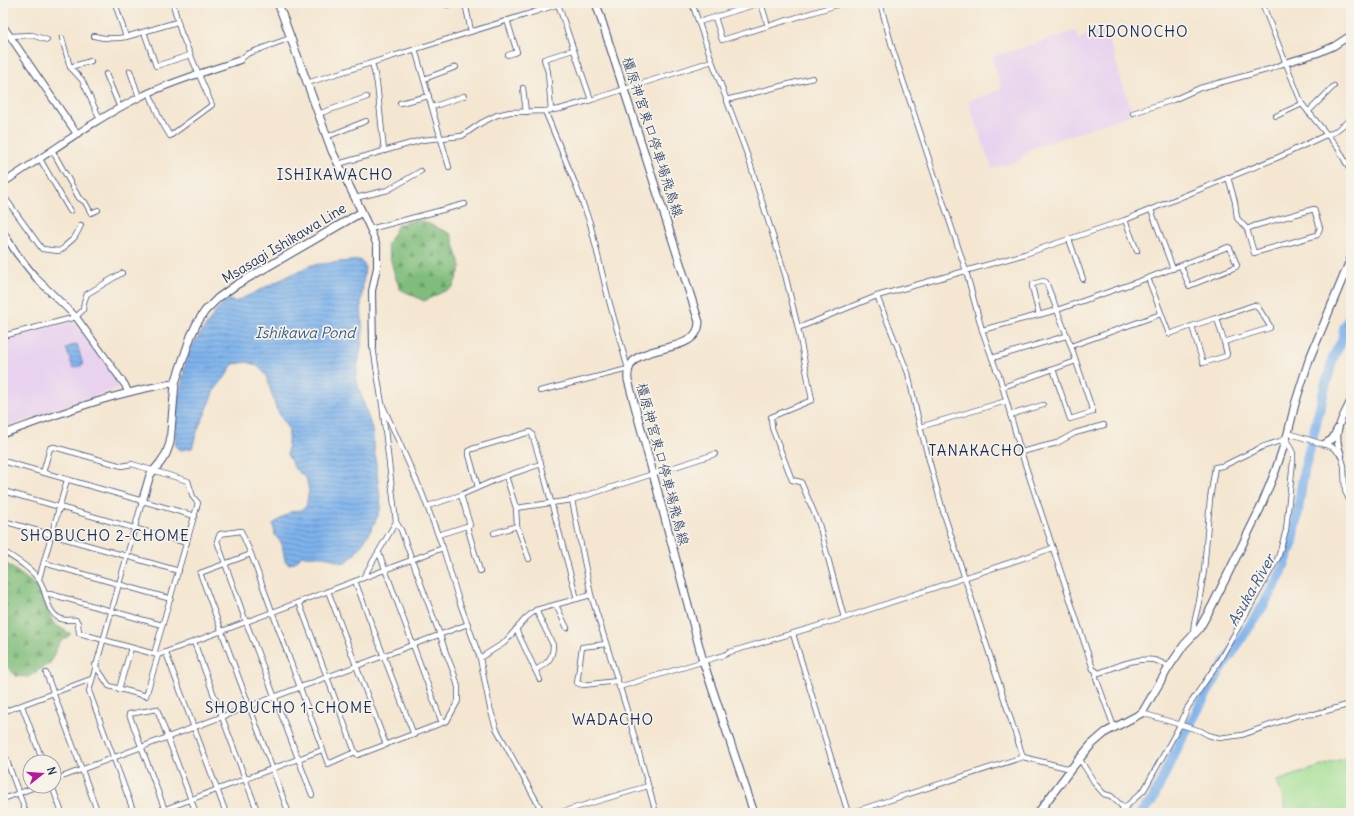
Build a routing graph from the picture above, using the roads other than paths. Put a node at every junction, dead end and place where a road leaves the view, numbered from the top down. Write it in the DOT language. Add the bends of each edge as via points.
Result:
graph roads {
  1 [pos="115,3"];
  2 [pos="278,3"];
  3 [pos="454,3"];
  4 [pos="464,3"];
  5 [pos="596,3"];
  6 [pos="692,3"];
  7 [pos="761,3"];
  8 [pos="836,3"];
  9 [pos="880,3"];
  10 [pos="1262,3"];
  11 [pos="173,4"];
  12 [pos="447,4"];
  13 [pos="560,4"];
  14 [pos="715,17"];
  15 [pos="507,20"];
  16 [pos="177,22"];
  17 [pos="698,22"];
  18 [pos="3,26"];
  19 [pos="768,26"];
  20 [pos="144,32"];
  21 [pos="471,32"];
  22 [pos="1351,35"];
  23 [pos="10,36"];
  24 [pos="94,36"];
  25 [pos="126,37"];
  26 [pos="62,38"];
  27 [pos="290,38"];
  28 [pos="47,40"];
  29 [pos="415,49"];
  30 [pos="573,50"];
  31 [pos="190,55"];
  32 [pos="508,55"];
  33 [pos="240,60"];
  34 [pos="92,61"];
  35 [pos="712,61"];
  36 [pos="372,63"];
  37 [pos="1285,63"];
  38 [pos="70,67"];
  39 [pos="456,67"];
  40 [pos="130,71"];
  41 [pos="106,74"];
  42 [pos="198,74"];
  43 [pos="813,78"];
  44 [pos="424,79"];
  45 [pos="307,83"];
  46 [pos="1334,86"];
  47 [pos="523,88"];
  48 [pos="624,88"];
  49 [pos="149,92"];
  50 [pos="429,96"];
  51 [pos="464,96"];
  52 [pos="367,97"];
  53 [pos="139,98"];
  54 [pos="591,100"];
  55 [pos="726,100"];
  56 [pos="400,103"];
  57 [pos="1302,104"];
  58 [pos="432,107"];
  59 [pos="120,108"];
  60 [pos="551,110"];
  61 [pos="545,111"];
  62 [pos="526,112"];
  63 [pos="1308,112"];
  64 [pos="1133,113"];
  65 [pos="318,114"];
  66 [pos="1276,116"];
  67 [pos="100,119"];
  68 [pos="1351,119"];
  69 [pos="366,121"];
  70 [pos="77,134"];
  71 [pos="1328,134"];
  72 [pos="326,136"];
  73 [pos="440,138"];
  74 [pos="52,150"];
  75 [pos="384,150"];
  76 [pos="40,159"];
  77 [pos="338,164"];
  78 [pos="449,167"];
  79 [pos="421,171"];
  80 [pos="1351,172"];
  81 [pos="1228,177"];
  82 [pos="3,183"];
  83 [pos="3,195"];
  84 [pos="355,198"];
  85 [pos="465,204"];
  86 [pos="98,210"];
  87 [pos="1151,210"];
  88 [pos="70,211"];
  89 [pos="362,212"];
  90 [pos="1125,220"];
  91 [pos="81,225"];
  92 [pos="1247,229"];
  93 [pos="370,230"];
  94 [pos="3,232"];
  95 [pos="1069,239"];
  96 [pos="1137,251"];
  97 [pos="1351,258"];
  98 [pos="1181,266"];
  99 [pos="1173,269"];
  100 [pos="966,271"];
  101 [pos="122,273"];
  102 [pos="1148,278"];
  103 [pos="1083,279"];
  104 [pos="877,296"];
  105 [pos="1057,310"];
  106 [pos="1161,314"];
  107 [pos="1039,315"];
  108 [pos="76,318"];
  109 [pos="1217,318"];
  110 [pos="1192,326"];
  111 [pos="798,328"];
  112 [pos="982,330"];
  113 [pos="3,336"];
  114 [pos="1066,336"];
  115 [pos="1224,342"];
  116 [pos="1071,346"];
  117 [pos="373,347"];
  118 [pos="992,358"];
  119 [pos="1076,361"];
  120 [pos="628,369"];
  121 [pos="1053,369"];
  122 [pos="175,383"];
  123 [pos="1003,387"];
  124 [pos="540,391"];
  125 [pos="128,392"];
  126 [pos="1351,400"];
  127 [pos="1006,401"];
  128 [pos="382,404"];
  129 [pos="1043,405"];
  130 [pos="1010,415"];
  131 [pos="1104,425"];
  132 [pos="920,427"];
  133 [pos="1337,428"];
  134 [pos="3,434"];
  135 [pos="1289,436"];
  136 [pos="1322,444"];
  137 [pos="1021,452"];
  138 [pos="715,454"];
  139 [pos="1341,455"];
  140 [pos="3,462"];
  141 [pos="541,464"];
  142 [pos="153,471"];
  143 [pos="42,473"];
  144 [pos="653,474"];
  145 [pos="506,476"];
  146 [pos="67,480"];
  147 [pos="478,487"];
  148 [pos="3,491"];
  149 [pos="461,495"];
  150 [pos="572,500"];
  151 [pos="142,502"];
  152 [pos="552,503"];
  153 [pos="1351,504"];
  154 [pos="428,506"];
  155 [pos="59,507"];
  156 [pos="516,508"];
  157 [pos="195,516"];
  158 [pos="3,521"];
  159 [pos="396,522"];
  160 [pos="467,526"];
  161 [pos="517,526"];
  162 [pos="134,528"];
  163 [pos="494,533"];
  164 [pos="52,535"];
  165 [pos="438,535"];
  166 [pos="187,543"];
  167 [pos="443,548"];
  168 [pos="1054,548"];
  169 [pos="3,551"];
  170 [pos="379,553"];
  171 [pos="251,554"];
  172 [pos="127,556"];
  173 [pos="412,559"];
  174 [pos="529,559"];
  175 [pos="44,562"];
  176 [pos="225,564"];
  177 [pos="384,570"];
  178 [pos="179,571"];
  179 [pos="480,571"];
  180 [pos="363,578"];
  181 [pos="966,578"];
  182 [pos="39,579"];
  183 [pos="355,581"];
  184 [pos="118,585"];
  185 [pos="328,591"];
  186 [pos="46,594"];
  187 [pos="591,595"];
  188 [pos="171,599"];
  189 [pos="577,599"];
  190 [pos="299,602"];
  191 [pos="556,605"];
  192 [pos="111,610"];
  193 [pos="536,610"];
  194 [pos="271,612"];
  195 [pos="844,618"];
  196 [pos="246,622"];
  197 [pos="468,624"];
  198 [pos="162,626"];
  199 [pos="567,628"];
  200 [pos="516,629"];
  201 [pos="222,631"];
  202 [pos="793,634"];
  203 [pos="440,635"];
  204 [pos="1193,635"];
  205 [pos="102,640"];
  206 [pos="194,642"];
  207 [pos="606,644"];
  208 [pos="413,646"];
  209 [pos="131,648"];
  210 [pos="166,652"];
  211 [pos="156,655"];
  212 [pos="384,656"];
  213 [pos="480,658"];
  214 [pos="703,661"];
  215 [pos="95,665"];
  216 [pos="356,667"];
  217 [pos="1169,667"];
  218 [pos="535,670"];
  219 [pos="1096,672"];
  220 [pos="46,673"];
  221 [pos="328,678"];
  222 [pos="91,679"];
  223 [pos="540,680"];
  224 [pos="617,681"];
  225 [pos="619,687"];
  226 [pos="119,688"];
  227 [pos="300,688"];
  228 [pos="54,694"];
  229 [pos="275,698"];
  230 [pos="1351,704"];
  231 [pos="22,706"];
  232 [pos="250,707"];
  233 [pos="3,712"];
  234 [pos="1142,713"];
  235 [pos="222,718"];
  236 [pos="442,724"];
  237 [pos="1181,725"];
  238 [pos="1114,727"];
  239 [pos="194,728"];
  240 [pos="414,735"];
  241 [pos="168,738"];
  242 [pos="386,745"];
  243 [pos="141,747"];
  244 [pos="3,750"];
  245 [pos="322,750"];
  246 [pos="355,752"];
  247 [pos="40,754"];
  248 [pos="1023,757"];
  249 [pos="114,758"];
  250 [pos="1079,758"];
  251 [pos="298,759"];
  252 [pos="273,768"];
  253 [pos="1071,768"];
  254 [pos="82,770"];
  255 [pos="62,777"];
  256 [pos="245,779"];
  257 [pos="648,786"];
  258 [pos="218,790"];
  259 [pos="22,792"];
  260 [pos="18,793"];
  261 [pos="55,794"];
  262 [pos="312,795"];
  263 [pos="3,799"];
  264 [pos="191,800"];
  265 [pos="1125,808"];
  266 [pos="165,811"];
  267 [pos="26,813"];
  268 [pos="62,813"];
  269 [pos="98,813"];
  270 [pos="134,813"];
  271 [pos="155,813"];
  272 [pos="196,813"];
  273 [pos="226,813"];
  274 [pos="258,813"];
  275 [pos="286,813"];
  276 [pos="543,813"];
  277 [pos="558,813"];
  278 [pos="656,813"];
  279 [pos="754,813"];
  280 [pos="849,813"];
  281 [pos="1038,813"];
  282 [pos="1119,813"];
  1 -- 25 [label="street"];
  2 -- 27 [label="main road, Msasagi Ishikawa Line"];
  3 -- 12 [label="street"];
  4 -- 21 [label="street"];
  5 -- 48 [label="main road, 橿原神宮東口停車場飛鳥線"];
  6 -- 17 [label="street"];
  7 -- 14 [label="street"];
  7 -- 19 [label="street"];
  8 -- 19 [label="street" via="837,5"];
  9 -- 100 [label="street"];
  10 -- 37 [label="street"];
  11 -- 16 [label="street"];
  13 -- 15 [label="street"];
  13 -- 30 [label="street"];
  14 -- 17 [label="street"];
  14 -- 19 [label="street" via="722,40"];
  15 -- 21 [label="street"];
  15 -- 32 [label="street" via="517,52"];
  16 -- 20 [label="street"];
  16 -- 31 [label="street"];
  17 -- 35 [label="street"];
  18 -- 23 [label="street"];
  20 -- 25 [label="street"];
  20 -- 31 [label="street" via="156,66"];
  21 -- 29 [label="street"];
  22 -- 37 [label="street" via="1318,53"];
  23 -- 28 [label="street" via="32,35"];
  23 -- 70 [label="street"];
  24 -- 25 [label="street"];
  26 -- 38 [label="street"];
  27 -- 33 [label="street" via="247,54"];
  27 -- 45 [label="main road, Msasagi Ishikawa Line"];
  29 -- 36 [label="street"];
  29 -- 44 [label="street"];
  30 -- 54 [label="street"];
  30 -- 60 [label="street" via="544,59 548,72"];
  31 -- 42 [label="street"];
  33 -- 42 [label="street"];
  34 -- 38 [label="street"];
  35 -- 48 [label="street"];
  35 -- 55 [label="street"];
  36 -- 45 [label="street"];
  36 -- 75 [label="street" via="377,83"];
  37 -- 57 [label="street"];
  37 -- 64 [label="street" via="1200,88"];
  38 -- 67 [label="street" via="82,80"];
  39 -- 44 [label="street"];
  40 -- 53 [label="street"];
  41 -- 59 [label="street"];
  42 -- 49 [label="street"];
  42 -- 49 [label="street" via="212,105 170,136"];
  43 -- 55 [label="street"];
  44 -- 50 [label="street"];
  45 -- 65 [label="main road, Msasagi Ishikawa Line"];
  46 -- 63 [label="street"];
  47 -- 62 [label="street"];
  48 -- 54 [label="street"];
  48 -- 120 [label="main road, 橿原神宮東口停車場飛鳥線" via="699,322 697,332 690,340 641,355"];
  49 -- 53 [label="street"];
  50 -- 56 [label="street"];
  50 -- 58 [label="street"];
  51 -- 58 [label="street"];
  52 -- 65 [label="street"];
  53 -- 59 [label="street"];
  54 -- 60 [label="street"];
  55 -- 111 [label="street" via="767,214"];
  57 -- 63 [label="street"];
  57 -- 66 [label="street"];
  58 -- 73 [label="street"];
  59 -- 67 [label="street"];
  60 -- 61 [label="street"];
  61 -- 62 [label="street"];
  61 -- 120 [label="street" via="590,223"];
  62 -- 73 [label="street" via="498,115 462,136"];
  63 -- 71 [label="street"];
  65 -- 72 [label="main road, Msasagi Ishikawa Line"];
  67 -- 70 [label="street"];
  68 -- 71 [label="street"];
  69 -- 72 [label="street"];
  70 -- 74 [label="street"];
  71 -- 80 [label="street"];
  71 -- 81 [label="street"];
  72 -- 77 [label="main road, Msasagi Ishikawa Line"];
  73 -- 75 [label="street"];
  73 -- 78 [label="street"];
  74 -- 76 [label="street"];
  74 -- 86 [label="street" via="79,198 85,202 91,213"];
  75 -- 77 [label="street"];
  76 -- 82 [label="street"];
  76 -- 88 [label="street"];
  77 -- 84 [label="main road, Msasagi Ishikawa Line"];
  79 -- 84 [label="street" via="388,190"];
  81 -- 87 [label="street"];
  81 -- 92 [label="street" via="1237,218"];
  83 -- 91 [label="street" via="42,249 59,251 64,248 77,234"];
  84 -- 89 [label="main road, Msasagi Ishikawa Line"];
  85 -- 93 [label="street"];
  87 -- 90 [label="street"];
  87 -- 99 [label="street"];
  89 -- 93 [label="street"];
  89 -- 122 [label="main road, Msasagi Ishikawa Line" via="258,271 218,298 197,323"];
  90 -- 95 [label="street"];
  90 -- 96 [label="street"];
  92 -- 92 [label="street" via="1254,253 1317,235 1320,228 1314,209"];
  93 -- 117 [label="street" via="376,246 377,267 372,291"];
  94 -- 108 [label="street" via="38,279"];
  95 -- 100 [label="street"];
  95 -- 103 [label="street"];
  97 -- 135 [label="main road" via="1309,360 1295,404"];
  98 -- 98 [label="street" via="1228,247 1237,265 1189,286"];
  98 -- 99 [label="street"];
  99 -- 102 [label="street"];
  100 -- 104 [label="street"];
  100 -- 112 [label="street"];
  101 -- 108 [label="street" via="87,294 83,310"];
  102 -- 105 [label="street"];
  102 -- 106 [label="street"];
  104 -- 111 [label="street"];
  104 -- 132 [label="street" via="908,373"];
  105 -- 107 [label="street"];
  105 -- 107 [label="street" via="1046,282 1043,281 1032,286"];
  105 -- 114 [label="street"];
  106 -- 110 [label="street" via="1169,334"];
  106 -- 116 [label="street"];
  107 -- 112 [label="street"];
  108 -- 113 [label="street"];
  108 -- 125 [label="street"];
  109 -- 110 [label="street"];
  109 -- 115 [label="street"];
  109 -- 115 [label="street" via="1254,305 1270,326"];
  110 -- 115 [label="street" via="1203,363 1226,356"];
  111 -- 195 [label="street" via="812,400 771,417 772,428 792,480 801,482 819,524"];
  112 -- 118 [label="street"];
  114 -- 116 [label="street"];
  114 -- 118 [label="street"];
  116 -- 119 [label="street"];
  117 -- 128 [label="street"];
  118 -- 123 [label="street"];
  119 -- 121 [label="street"];
  119 -- 121 [label="street" via="1093,412 1070,419"];
  120 -- 124 [label="street"];
  120 -- 144 [label="main road, 橿原神宮東口停車場飛鳥線" via="628,380"];
  121 -- 123 [label="street"];
  122 -- 125 [label="street"];
  122 -- 142 [label="main road, Msasagi Ishikawa Line" via="170,443"];
  123 -- 127 [label="street"];
  125 -- 134 [label="street"];
  126 -- 133 [label="street"];
  127 -- 130 [label="street"];
  127 -- 132 [label="street"];
  128 -- 154 [label="street"];
  128 -- 159 [label="street"];
  129 -- 130 [label="street"];
  130 -- 137 [label="street"];
  131 -- 137 [label="street" via="1075,433 1057,443"];
  132 -- 181 [label="street" via="943,511"];
  133 -- 136 [label="street" via="1332,439"];
  133 -- 139 [label="street"];
  135 -- 136 [label="street"];
  135 -- 204 [label="main road" via="1260,509 1212,606"];
  135 -- 204 [label="street" via="1223,466 1215,467 1200,602"];
  135 -- 237 [label="street" via="1293,461 1286,530 1278,558 1219,661 1188,707"];
  136 -- 139 [label="street" via="1332,447"];
  137 -- 168 [label="street"];
  138 -- 144 [label="street"];
  139 -- 153 [label="street" via="1345,491"];
  140 -- 143 [label="street"];
  141 -- 145 [label="street"];
  141 -- 147 [label="street" via="530,432 472,449 468,454"];
  141 -- 152 [label="street"];
  142 -- 143 [label="street" via="132,464 122,466 54,447 50,448"];
  142 -- 151 [label="main road, Msasagi Ishikawa Line"];
  142 -- 157 [label="street" via="188,481 193,497 198,503"];
  143 -- 146 [label="street"];
  144 -- 150 [label="street"];
  144 -- 214 [label="main road, 橿原神宮東口停車場飛鳥線"];
  145 -- 147 [label="street"];
  145 -- 156 [label="street"];
  146 -- 151 [label="street"];
  146 -- 155 [label="street"];
  147 -- 149 [label="street"];
  148 -- 155 [label="street"];
  149 -- 154 [label="street"];
  149 -- 160 [label="street" via="470,525"];
  150 -- 152 [label="street"];
  150 -- 187 [label="street"];
  151 -- 157 [label="street"];
  151 -- 162 [label="street"];
  152 -- 156 [label="street"];
  152 -- 189 [label="street"];
  154 -- 165 [label="street"];
  155 -- 162 [label="street"];
  155 -- 164 [label="street"];
  156 -- 161 [label="street"];
  157 -- 166 [label="street"];
  158 -- 164 [label="street"];
  159 -- 170 [label="street"];
  159 -- 173 [label="street" via="402,530"];
  160 -- 165 [label="street"];
  160 -- 179 [label="street"];
  161 -- 163 [label="street"];
  161 -- 174 [label="street"];
  162 -- 166 [label="street"];
  162 -- 172 [label="street"];
  164 -- 172 [label="street"];
  164 -- 175 [label="street"];
  165 -- 167 [label="street"];
  166 -- 178 [label="street"];
  167 -- 173 [label="street"];
  167 -- 197 [label="street"];
  168 -- 181 [label="street"];
  168 -- 219 [label="street"];
  169 -- 182 [label="street"];
  170 -- 177 [label="street"];
  170 -- 180 [label="street"];
  171 -- 176 [label="street"];
  171 -- 176 [label="street" via="241,531 220,534 218,541"];
  171 -- 194 [label="street"];
  172 -- 178 [label="street"];
  172 -- 184 [label="street"];
  173 -- 177 [label="street"];
  173 -- 203 [label="street"];
  175 -- 182 [label="street"];
  175 -- 184 [label="street"];
  176 -- 196 [label="street"];
  176 -- 201 [label="street" via="200,573"];
  177 -- 180 [label="street"];
  177 -- 208 [label="street"];
  178 -- 188 [label="street"];
  180 -- 183 [label="street"];
  181 -- 195 [label="street"];
  181 -- 248 [label="street"];
  182 -- 186 [label="street"];
  183 -- 185 [label="street"];
  183 -- 212 [label="street"];
  184 -- 188 [label="street"];
  184 -- 192 [label="street"];
  185 -- 190 [label="street"];
  185 -- 216 [label="street"];
  186 -- 192 [label="street"];
  186 -- 205 [label="street" via="53,614 64,620 76,620 79,633"];
  187 -- 189 [label="street"];
  187 -- 207 [label="street"];
  188 -- 198 [label="street"];
  189 -- 191 [label="street"];
  190 -- 194 [label="street"];
  190 -- 221 [label="street"];
  191 -- 193 [label="street"];
  191 -- 199 [label="street"];
  192 -- 198 [label="street"];
  192 -- 205 [label="street"];
  193 -- 200 [label="street"];
  193 -- 218 [label="street" via="553,650 550,659"];
  194 -- 196 [label="street"];
  194 -- 227 [label="street"];
  195 -- 202 [label="street"];
  196 -- 201 [label="street"];
  196 -- 229 [label="street"];
  197 -- 203 [label="street"];
  197 -- 213 [label="street"];
  198 -- 211 [label="street"];
  200 -- 213 [label="street" via="504,643"];
  200 -- 218 [label="street"];
  201 -- 206 [label="street"];
  201 -- 232 [label="street"];
  202 -- 214 [label="street"];
  202 -- 280 [label="street"];
  203 -- 208 [label="street"];
  203 -- 236 [label="street" via="458,687 458,701 447,721"];
  204 -- 217 [label="main road"];
  205 -- 209 [label="street"];
  205 -- 215 [label="street"];
  206 -- 210 [label="street"];
  206 -- 235 [label="street"];
  207 -- 224 [label="street"];
  207 -- 224 [label="street" via="582,647 577,683 583,685"];
  208 -- 212 [label="street"];
  208 -- 236 [label="street"];
  209 -- 211 [label="street"];
  209 -- 226 [label="street"];
  210 -- 211 [label="street"];
  210 -- 239 [label="street"];
  211 -- 226 [label="street" via="146,696"];
  212 -- 216 [label="street"];
  212 -- 240 [label="street"];
  213 -- 276 [label="street" via="496,728"];
  214 -- 225 [label="street"];
  214 -- 279 [label="main road, 橿原神宮東口停車場飛鳥線"];
  215 -- 222 [label="street"];
  215 -- 226 [label="street" via="109,686"];
  216 -- 221 [label="street"];
  216 -- 242 [label="street"];
  217 -- 219 [label="street" via="1156,660 1137,660"];
  217 -- 234 [label="main road"];
  218 -- 223 [label="street"];
  219 -- 238 [label="street"];
  220 -- 228 [label="street"];
  221 -- 227 [label="street"];
  221 -- 246 [label="street"];
  222 -- 228 [label="street"];
  222 -- 249 [label="street" via="89,691"];
  224 -- 225 [label="street"];
  225 -- 257 [label="street"];
  227 -- 229 [label="street"];
  227 -- 245 [label="street"];
  228 -- 231 [label="street"];
  228 -- 254 [label="street"];
  229 -- 232 [label="street"];
  229 -- 251 [label="street"];
  230 -- 237 [label="street" via="1315,714 1299,715 1242,735 1219,738"];
  231 -- 233 [label="street"];
  231 -- 247 [label="street"];
  232 -- 235 [label="street"];
  232 -- 252 [label="street"];
  234 -- 237 [label="street"];
  234 -- 238 [label="main road"];
  235 -- 239 [label="street"];
  235 -- 256 [label="street"];
  236 -- 240 [label="street"];
  237 -- 265 [label="street" via="1144,790"];
  238 -- 250 [label="main road" via="1091,744"];
  239 -- 241 [label="street"];
  239 -- 258 [label="street"];
  240 -- 242 [label="street"];
  241 -- 243 [label="street"];
  241 -- 243 [label="street" via="157,709 129,714"];
  241 -- 264 [label="street"];
  242 -- 246 [label="street" via="358,755"];
  243 -- 249 [label="street"];
  243 -- 266 [label="street"];
  244 -- 260 [label="street"];
  245 -- 246 [label="street" via="328,764"];
  245 -- 251 [label="street"];
  248 -- 253 [label="street"];
  248 -- 280 [label="street"];
  249 -- 254 [label="street"];
  249 -- 270 [label="street"];
  250 -- 253 [label="main road"];
  250 -- 265 [label="street" via="1104,794 1111,796"];
  251 -- 252 [label="street"];
  251 -- 262 [label="street"];
  252 -- 256 [label="street"];
  252 -- 275 [label="street" via="288,811"];
  253 -- 281 [label="main road"];
  254 -- 255 [label="street"];
  254 -- 269 [label="street"];
  256 -- 258 [label="street"];
  256 -- 274 [label="street"];
  257 -- 277 [label="street"];
  257 -- 278 [label="street"];
  258 -- 264 [label="street"];
  258 -- 273 [label="street"];
  259 -- 260 [label="street"];
  260 -- 263 [label="street"];
  260 -- 267 [label="street"];
  261 -- 268 [label="street"];
  264 -- 266 [label="street"];
  264 -- 272 [label="street"];
  265 -- 282 [label="street"];
  266 -- 271 [label="street"];
}
